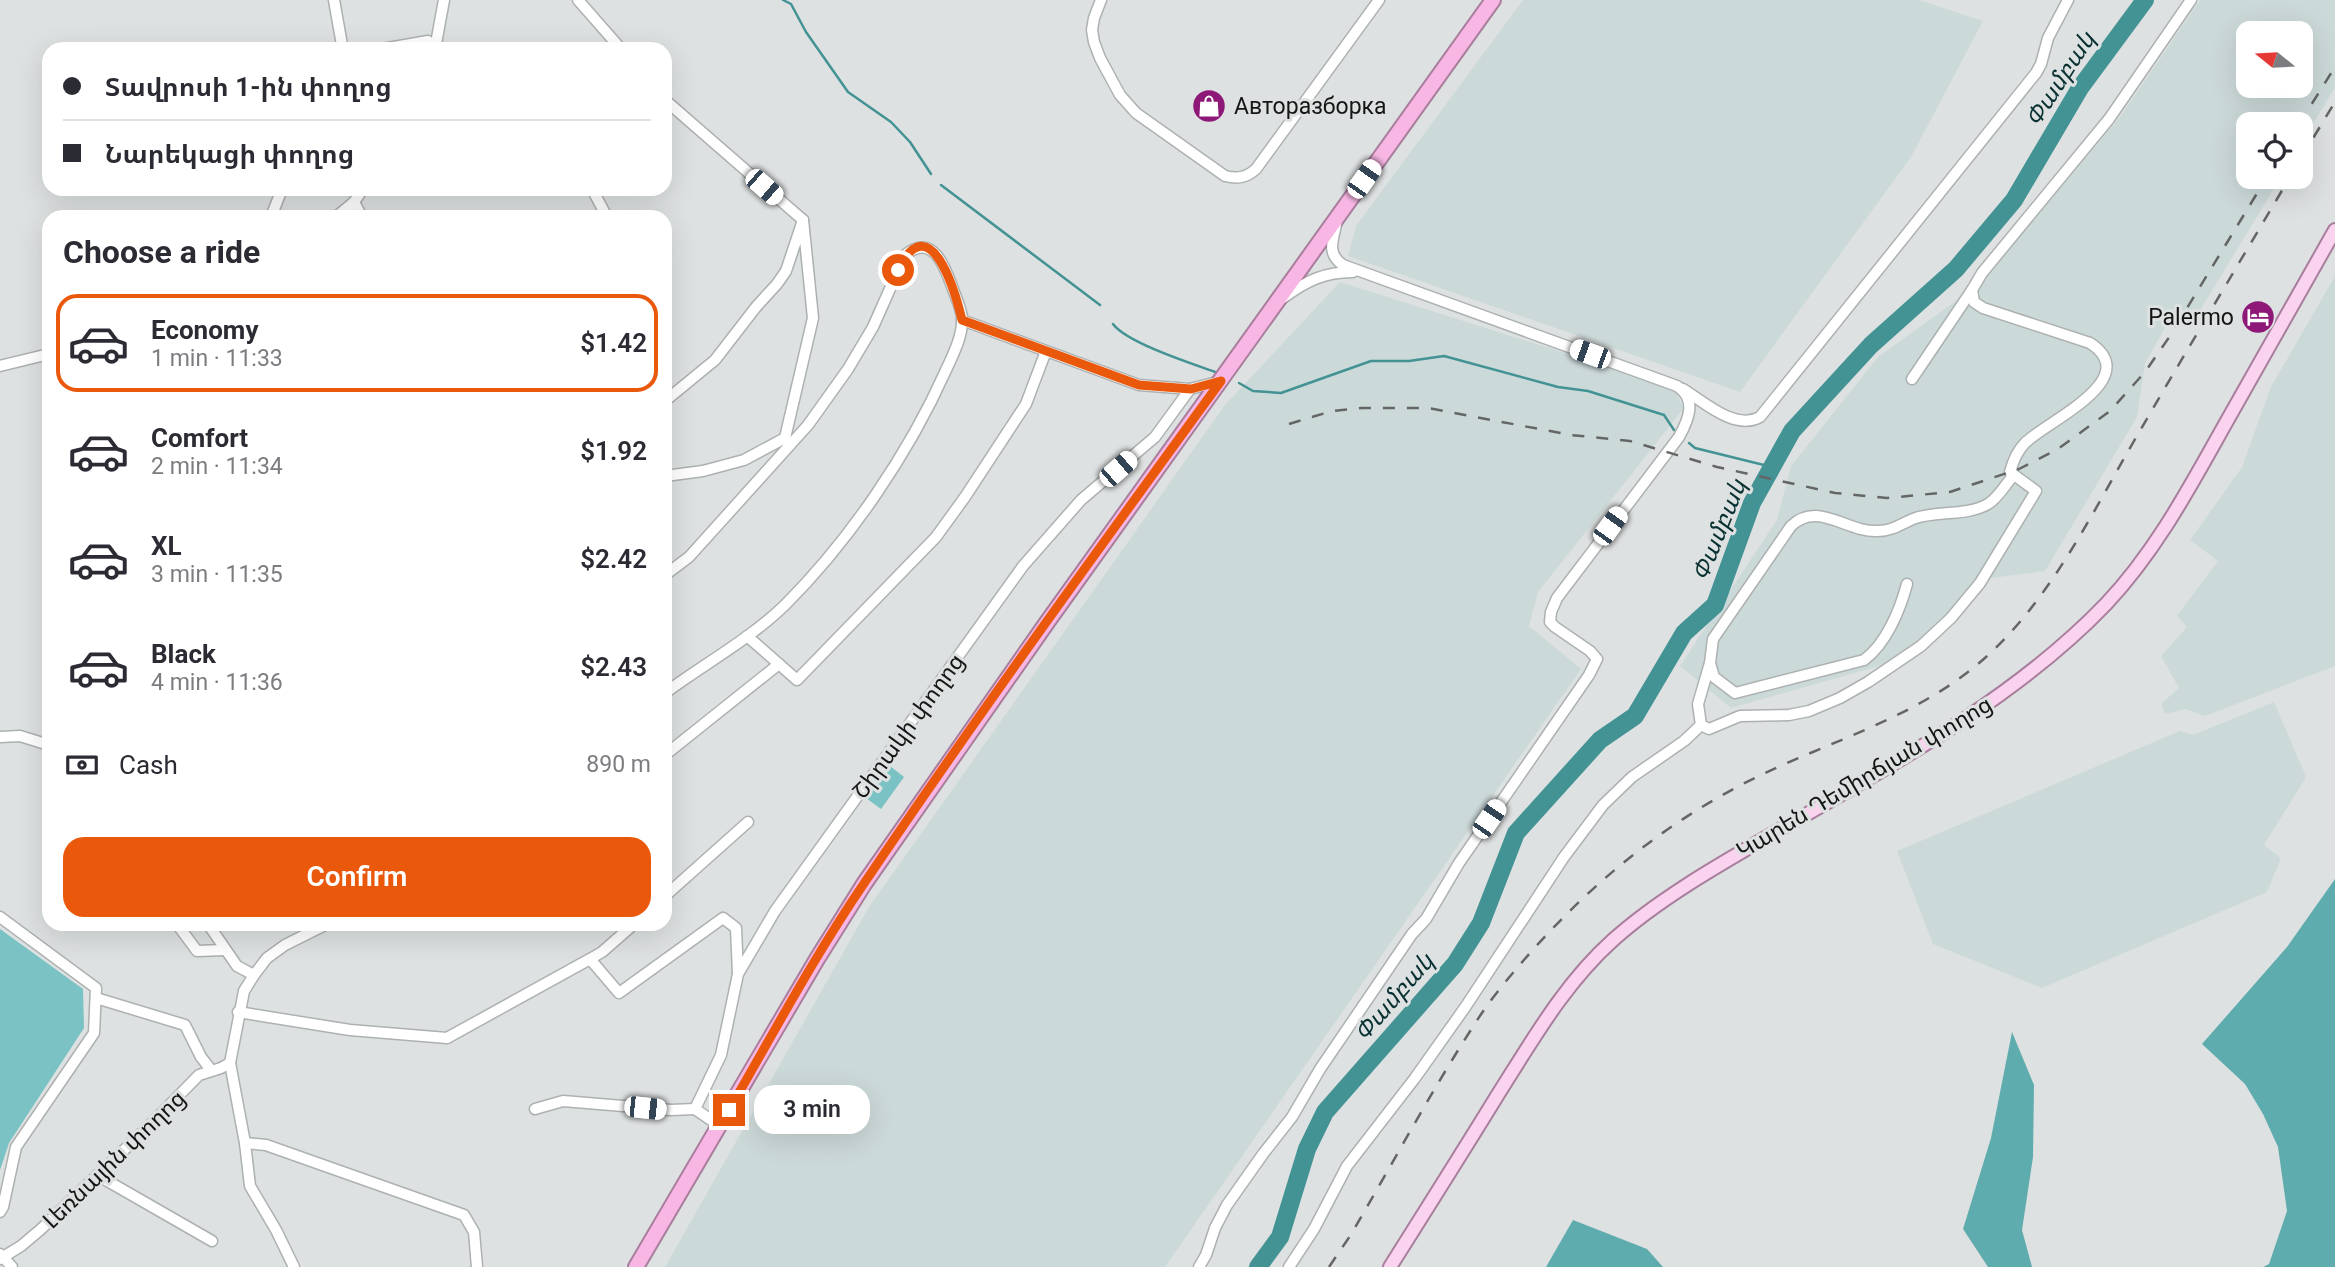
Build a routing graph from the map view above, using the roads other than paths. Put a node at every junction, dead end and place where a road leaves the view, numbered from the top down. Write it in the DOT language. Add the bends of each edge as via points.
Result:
graph roads {
  1 [pos="334,0"];
  2 [pos="444,0"];
  3 [pos="578,0"];
  4 [pos="1379,0"];
  5 [pos="1493,0"];
  6 [pos="2068,0"];
  7 [pos="2191,0"];
  8 [pos="1101,1"];
  9 [pos="343,42"];
  10 [pos="437,42"];
  11 [pos="615,42"];
  12 [pos="672,106"];
  13 [pos="358,196"];
  14 [pos="354,202"];
  15 [pos="344,210"];
  16 [pos="358,210"];
  17 [pos="1338,216"];
  18 [pos="803,220"];
  19 [pos="2335,230"];
  20 [pos="1364,273"];
  21 [pos="1972,290"];
  22 [pos="1277,302"];
  23 [pos="962,320"];
  24 [pos="1046,351"];
  25 [pos="42,357"];
  26 [pos="0,366"];
  27 [pos="1912,379"];
  28 [pos="1221,381"];
  29 [pos="1681,388"];
  30 [pos="1191,389"];
  31 [pos="672,395"];
  32 [pos="788,442"];
  33 [pos="672,475"];
  34 [pos="2013,476"];
  35 [pos="672,570"];
  36 [pos="1906,584"];
  37 [pos="747,636"];
  38 [pos="1710,663"];
  39 [pos="779,664"];
  40 [pos="672,688"];
  41 [pos="1701,725"];
  42 [pos="0,737"];
  43 [pos="42,743"];
  44 [pos="672,749"];
  45 [pos="748,822"];
  46 [pos="672,890"];
  47 [pos="0,917"];
  48 [pos="182,931"];
  49 [pos="213,931"];
  50 [pos="313,931"];
  51 [pos="626,931"];
  52 [pos="225,950"];
  53 [pos="590,959"];
  54 [pos="738,974"];
  55 [pos="254,975"];
  56 [pos="96,998"];
  57 [pos="238,1013"];
  58 [pos="230,1063"];
  59 [pos="211,1070"];
  60 [pos="536,1108"];
  61 [pos="695,1108"];
  62 [pos="720,1126"];
  63 [pos="245,1143"];
  64 [pos="97,1175"];
  65 [pos="0,1212"];
  66 [pos="212,1241"];
  67 [pos="1,1256"];
  68 [pos="12,1267"];
  69 [pos="294,1267"];
  70 [pos="477,1267"];
  71 [pos="636,1267"];
  72 [pos="1199,1267"];
  73 [pos="1289,1267"];
  74 [pos="1391,1267"];
  1 -- 9 [label="street"];
  2 -- 10 [label="street"];
  3 -- 11 [label="street"];
  4 -- 8 [label="street" via="1256,169 1241,178 1225,176 1136,113 1119,95 1094,42 1094,18"];
  5 -- 17 [label="highway"];
  6 -- 29 [label="street" via="2036,74 1760,417 1751,422 1732,419"];
  7 -- 21 [label="street" via="2109,119"];
  12 -- 18 [label="street"];
  13 -- 14 [label="street"];
  14 -- 15 [label="street"];
  14 -- 16 [label="street"];
  17 -- 20 [label="street" via="1332,255"];
  17 -- 22 [label="highway"];
  18 -- 31 [label="street" via="777,284 715,360"];
  18 -- 32 [label="street" via="814,318"];
  19 -- 74 [label="main road, Կարեն Դեմիրճյան փողոց" via="2185,495 2149,552 2105,605 2031,670 1964,720 1729,859 1615,938 1583,969 1548,1015"];
  20 -- 22 [label="street" via="1306,281"];
  20 -- 29 [label="street"];
  21 -- 27 [label="street"];
  21 -- 34 [label="street" via="1974,302 1983,308 2090,343 2106,360 2096,391 2021,447 2010,472"];
  22 -- 28 [label="highway"];
  23 -- 24 [label="street"];
  23 -- 32 [label="street" via="943,262 923,247 913,248 905,255 873,327 848,369 808,425"];
  23 -- 37 [label="street" via="928,411 903,453 822,564"];
  24 -- 30 [label="street" via="1139,385"];
  24 -- 39 [label="street" via="1026,404 936,537 797,680"];
  25 -- 26 [label="street"];
  28 -- 30 [label="street"];
  28 -- 62 [label="highway" via="864,884"];
  29 -- 72 [label="street" via="1689,403 1689,420 1551,612 1550,622 1597,659 1589,675 1320,1069 1292,1117 1227,1205"];
  30 -- 54 [label="street, Շիրակի փողոց" via="1155,437 1081,500 1023,566 775,911"];
  32 -- 33 [label="street" via="744,460"];
  32 -- 35 [label="street" via="689,557"];
  34 -- 38 [label="street" via="1988,504 1914,519 1893,530 1867,531 1818,516 1799,518 1713,639"];
  34 -- 41 [label="street" via="2036,491 2033,498 1980,583 1922,646 1859,688 1809,711 1740,716 1709,729"];
  36 -- 38 [label="street" via="1891,625 1874,653 1864,660 1735,693 1714,677"];
  37 -- 39 [label="street"];
  37 -- 40 [label="street"];
  38 -- 41 [label="street" via="1698,704"];
  39 -- 44 [label="street"];
  41 -- 73 [label="street" via="1632,776 1603,805 1415,1078 1347,1166"];
  42 -- 43 [label="street" via="20,736"];
  45 -- 46 [label="street"];
  47 -- 56 [label="street" via="96,988"];
  48 -- 52 [label="street" via="197,951"];
  49 -- 52 [label="street"];
  50 -- 55 [label="street" via="267,958"];
  51 -- 53 [label="street"];
  52 -- 55 [label="street" via="237,967"];
  53 -- 54 [label="street" via="619,993 723,918 736,928"];
  53 -- 57 [label="street" via="447,1038 349,1030"];
  54 -- 61 [label="street, Շիրակի փողոց" via="721,1055"];
  55 -- 57 [label="street"];
  56 -- 59 [label="street" via="185,1026"];
  56 -- 65 [label="street" via="94,1033 16,1147"];
  57 -- 58 [label="street"];
  58 -- 59 [label="street, Լեռնային փողոց"];
  58 -- 63 [label="street"];
  59 -- 64 [label="street, Լեռնային փողոց" via="199,1074"];
  60 -- 61 [label="street" via="563,1101"];
  61 -- 62 [label="street"];
  62 -- 71 [label="highway"];
  63 -- 69 [label="street" via="250,1186"];
  63 -- 70 [label="street" via="266,1145 464,1215 474,1232"];
  64 -- 66 [label="street"];
  64 -- 67 [label="street, Լեռնային փողոց" via="40,1230"];
  67 -- 68 [label="street"];
}
